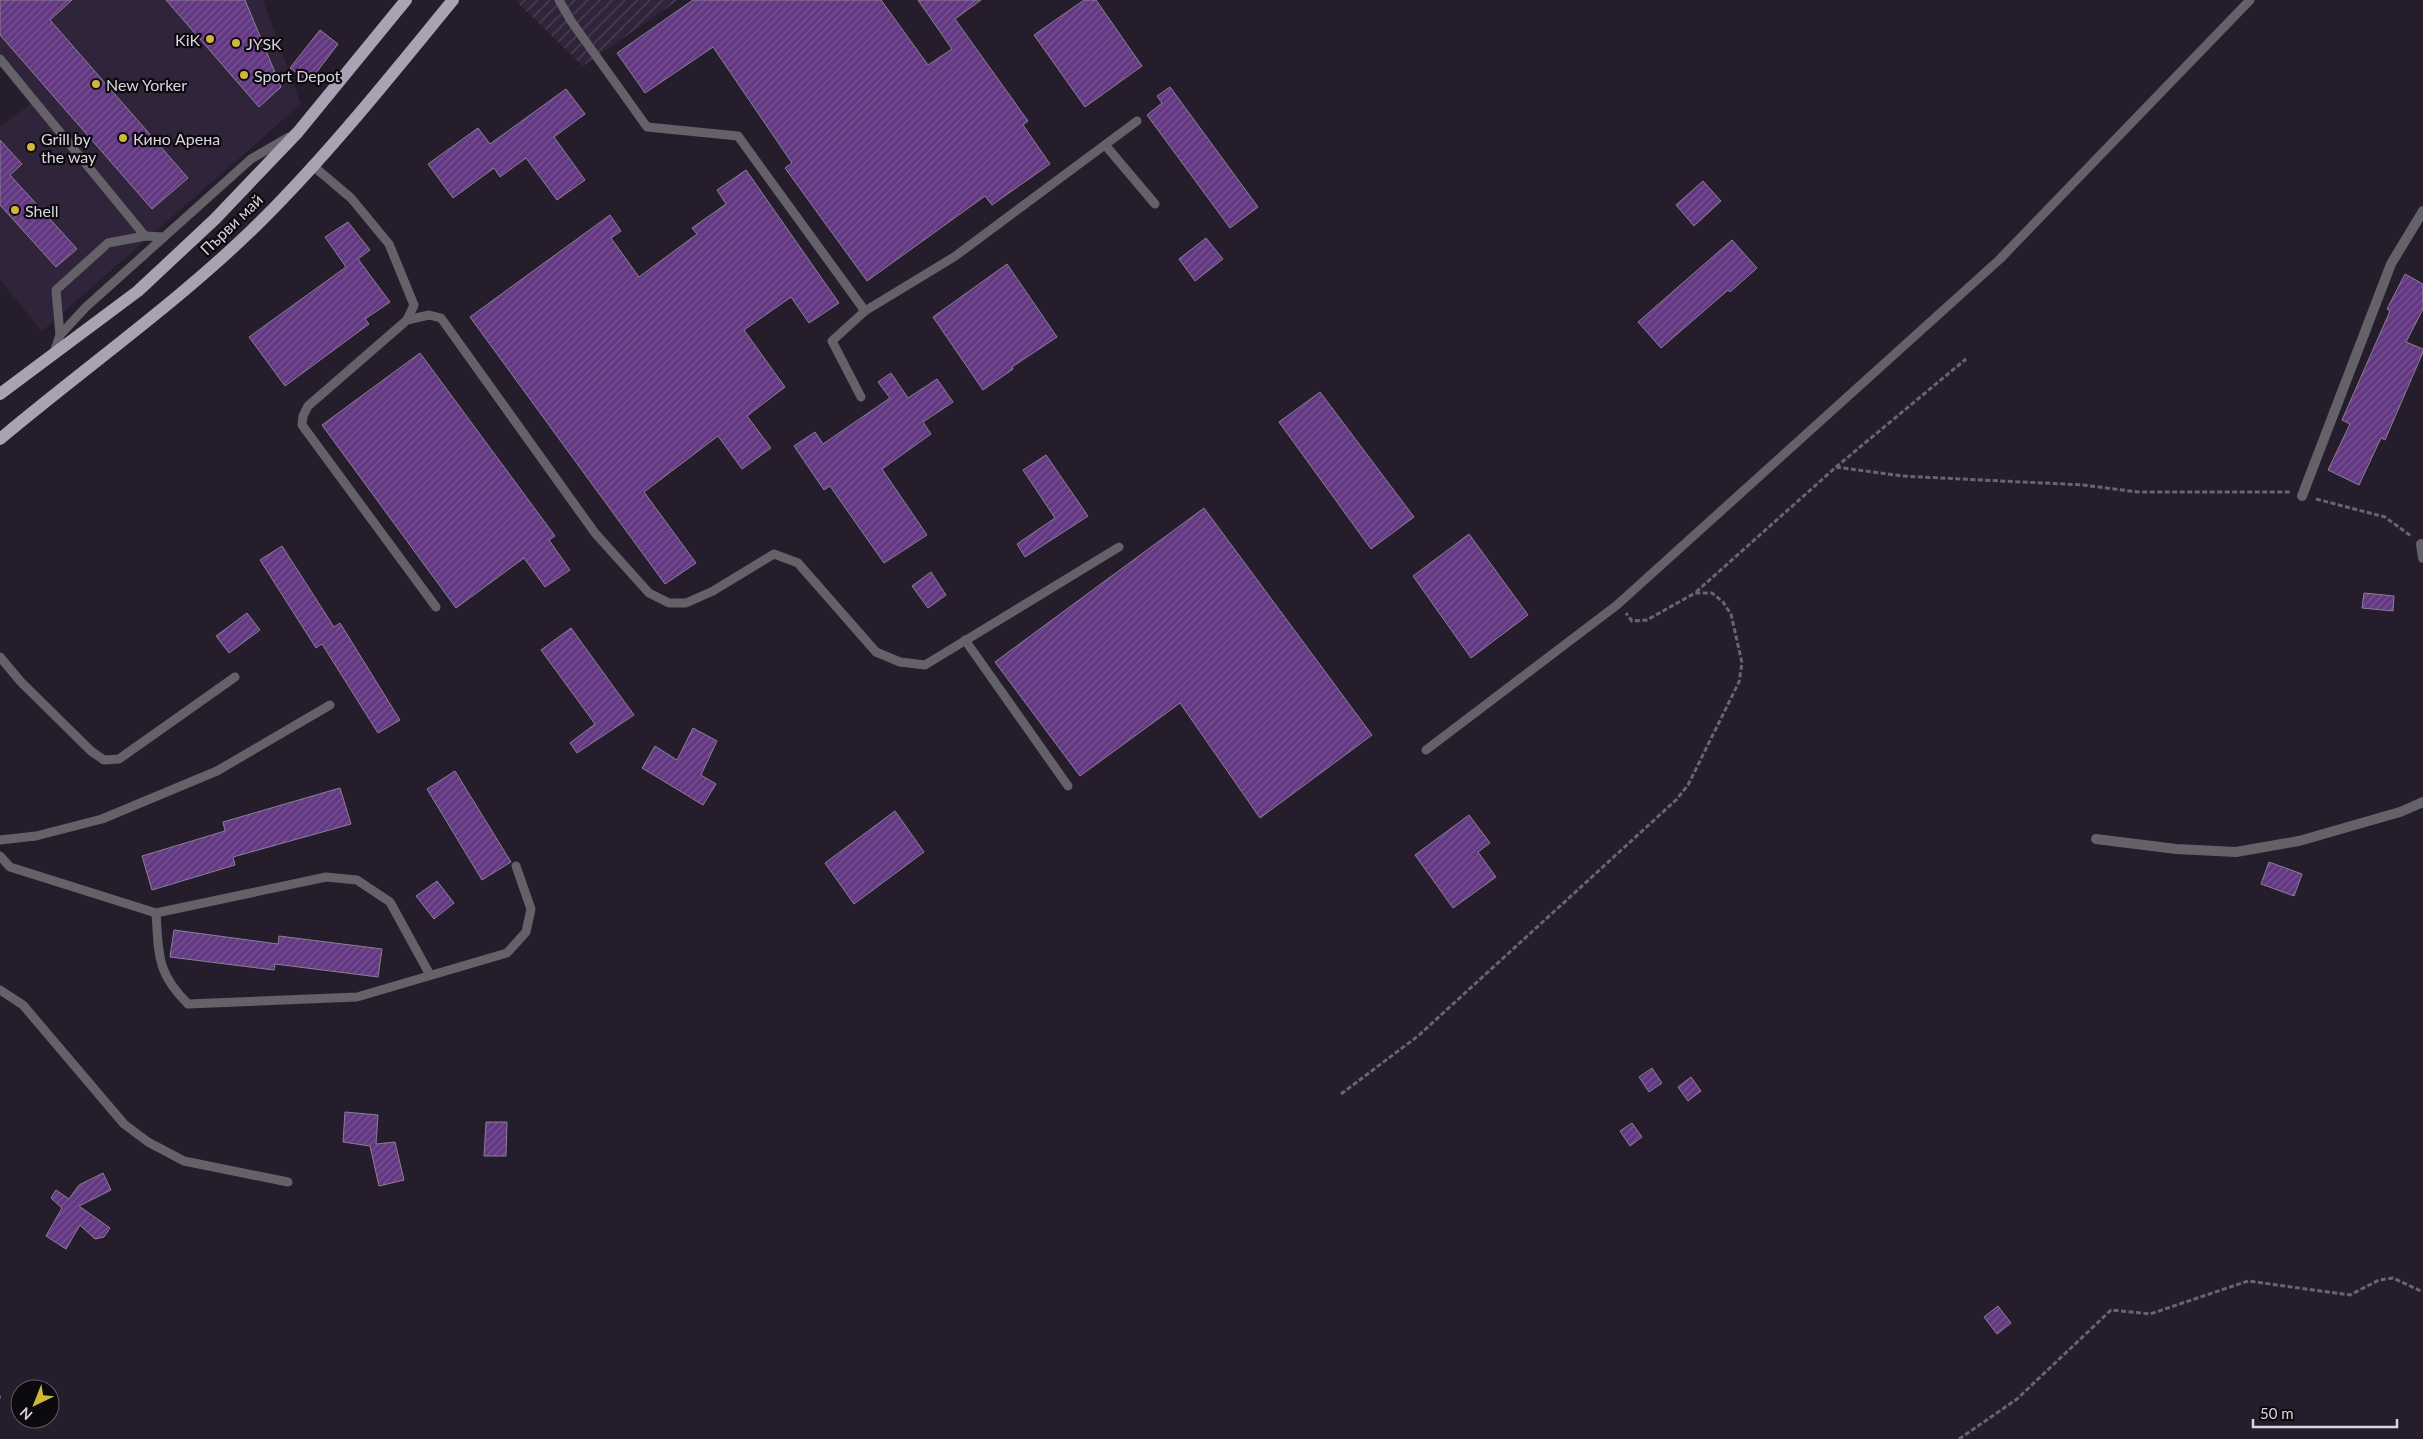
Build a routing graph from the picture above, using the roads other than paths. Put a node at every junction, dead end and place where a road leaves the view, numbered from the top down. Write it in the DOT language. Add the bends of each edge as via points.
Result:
graph roads {
  1 [pos="406,0"];
  2 [pos="453,0"];
  3 [pos="559,0"];
  4 [pos="2250,0"];
  5 [pos="0,59"];
  6 [pos="1137,121"];
  7 [pos="298,132"];
  8 [pos="1106,146"];
  9 [pos="312,165"];
  10 [pos="1155,204"];
  11 [pos="2423,211"];
  12 [pos="145,236"];
  13 [pos="164,237"];
  14 [pos="865,311"];
  15 [pos="407,320"];
  16 [pos="60,335"];
  17 [pos="54,354"];
  18 [pos="0,394"];
  19 [pos="861,397"];
  20 [pos="0,439"];
  21 [pos="2302,496"];
  22 [pos="2421,544"];
  23 [pos="1119,547"];
  24 [pos="2423,558"];
  25 [pos="436,607"];
  26 [pos="965,640"];
  27 [pos="0,657"];
  28 [pos="235,677"];
  29 [pos="330,705"];
  30 [pos="1426,750"];
  31 [pos="1068,786"];
  32 [pos="2423,802"];
  33 [pos="2096,839"];
  34 [pos="0,840"];
  35 [pos="0,856"];
  36 [pos="516,866"];
  37 [pos="156,913"];
  38 [pos="430,975"];
  39 [pos="0,990"];
  40 [pos="288,1182"];
  1 -- 7 [label="main road, Първи май"];
  2 -- 9 [label="main road, Първи май"];
  3 -- 14 [label="lane" via="647,127 738,136"];
  4 -- 30 [label="lane" via="2000,259 1617,605"];
  5 -- 12 [label="lane"];
  6 -- 8 [label="lane"];
  7 -- 13 [label="lane" via="251,159"];
  7 -- 17 [label="main road, Първи май" via="215,219 138,291"];
  8 -- 10 [label="lane"];
  8 -- 14 [label="lane" via="954,257"];
  9 -- 15 [label="lane" via="351,198 389,244 414,305"];
  9 -- 20 [label="main road, Първи май" via="264,218 167,306"];
  11 -- 21 [label="street" via="2391,264"];
  12 -- 13 [label="lane"];
  12 -- 16 [label="lane" via="108,243 56,290"];
  13 -- 16 [label="lane" via="86,307"];
  14 -- 19 [label="lane" via="832,341"];
  15 -- 25 [label="lane" via="308,406 302,426"];
  15 -- 26 [label="lane" via="429,315 441,318 595,533 649,593 668,603 686,603 713,591 774,554 798,564 876,652 900,662 925,665"];
  16 -- 17 [label="lane"];
  17 -- 18 [label="main road, Първи май"];
  22 -- 24 [label="street"];
  23 -- 26 [label="lane"];
  26 -- 31 [label="lane"];
  27 -- 28 [label="lane" via="20,682 104,760 119,759"];
  29 -- 34 [label="lane" via="217,771 102,819 36,836"];
  32 -- 33 [label="street" via="2400,812 2300,841 2236,852 2176,849"];
  35 -- 37 [label="lane" via="10,867"];
  36 -- 38 [label="lane" via="531,909 526,932 507,953"];
  37 -- 38 [label="lane" via="326,877 357,880 390,902"];
  37 -- 38 [label="lane" via="159,963 171,987 188,1004 357,997"];
  39 -- 40 [label="lane" via="23,1005 124,1124 148,1142 184,1160"];
}
